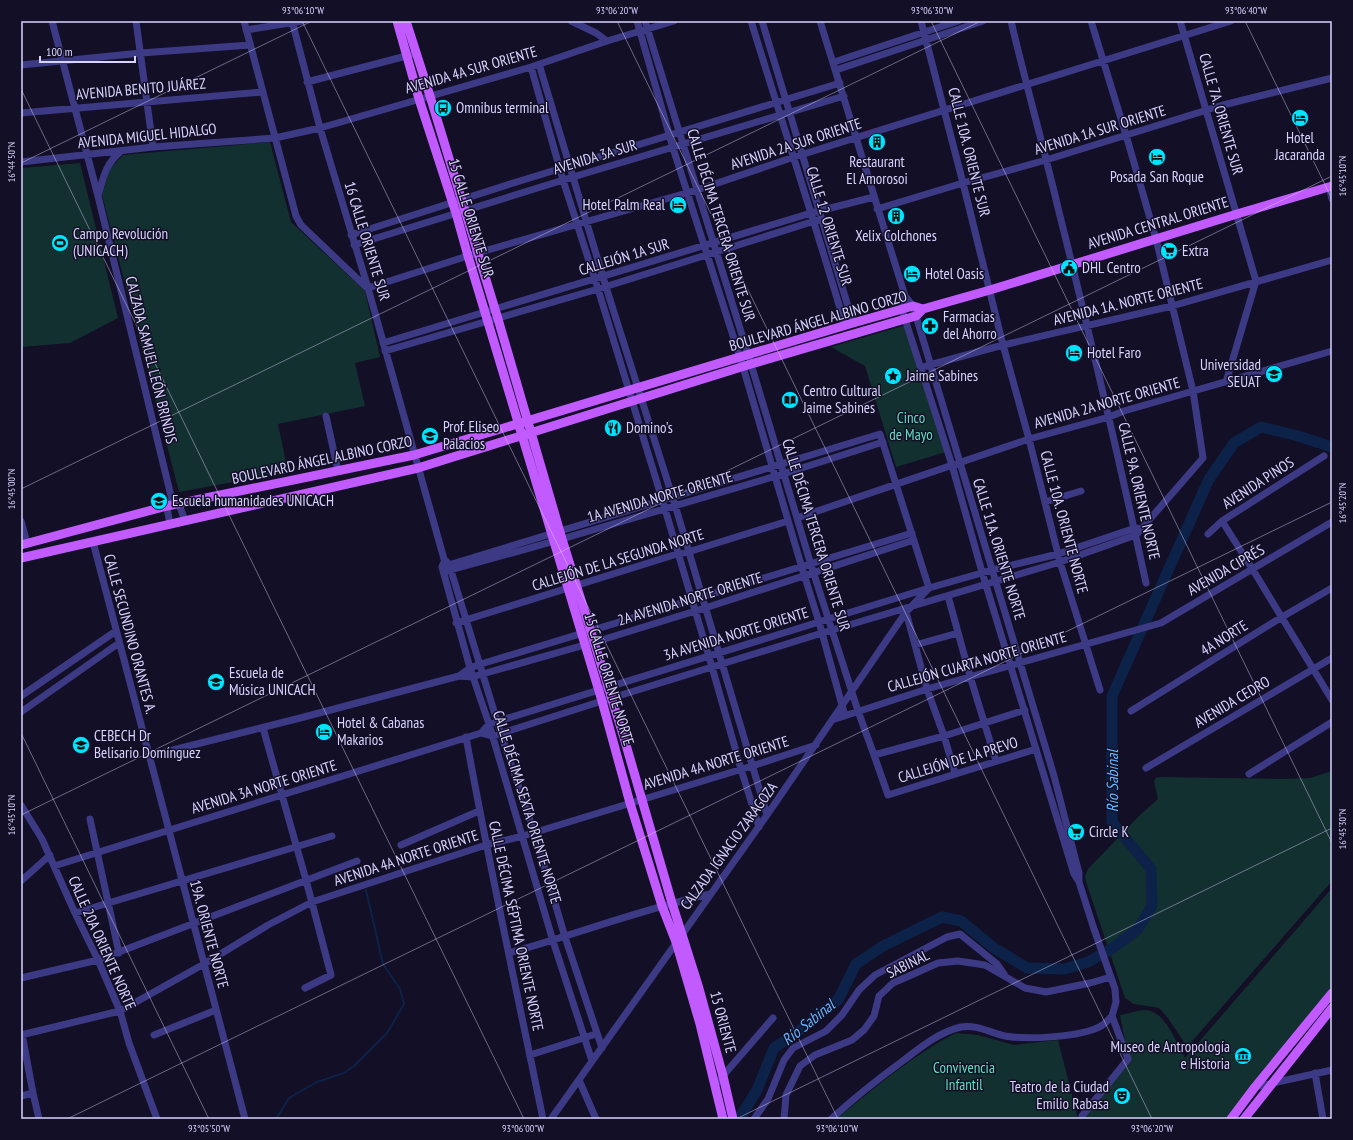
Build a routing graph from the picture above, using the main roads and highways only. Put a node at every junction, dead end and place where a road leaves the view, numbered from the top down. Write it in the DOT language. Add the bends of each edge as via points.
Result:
graph roads {
  1 [pos="397,21"];
  2 [pos="406,21"];
  3 [pos="412,55"];
  4 [pos="1330,186"];
  5 [pos="457,200"];
  6 [pos="460,212"];
  7 [pos="924,309"];
  8 [pos="746,361"];
  9 [pos="528,421"];
  10 [pos="518,424"];
  11 [pos="527,435"];
  12 [pos="557,536"];
  13 [pos="24,544"];
  14 [pos="21,558"];
  15 [pos="682,934"];
  16 [pos="676,942"];
  17 [pos="1332,993"];
  18 [pos="1332,1008"];
  19 [pos="727,1117"];
  20 [pos="1231,1119"];
  21 [pos="1244,1119"];
  1 -- 3 [label="main road, 15 CALLE ORIENTE SUR"];
  2 -- 3 [label="main road, 15 CALLE ORIENTE SUR"];
  3 -- 5 [label="main road, 15 CALLE ORIENTE SUR" via="430,96"];
  3 -- 5 [label="main road, 15 CALLE ORIENTE SUR" via="419,99"];
  4 -- 7 [label="main road, AVENIDA CENTRAL ORIENTE"];
  5 -- 6 [label="main road, 15 CALLE ORIENTE SUR"];
  6 -- 9 [label="main road, 15 CALLE ORIENTE SUR" via="477,253"];
  6 -- 10 [label="main road, 15 CALLE ORIENTE SUR" via="468,256"];
  7 -- 8 [label="main road, BOULEVARD ÁNGEL ALBINO CORZO" via="916,316"];
  7 -- 8 [label="main road, BOULEVARD ÁNGEL ALBINO CORZO" via="913,306 849,324"];
  8 -- 9 [label="main road, BOULEVARD ÁNGEL ALBINO CORZO" via="638,387"];
  8 -- 11 [label="main road, BOULEVARD ÁNGEL ALBINO CORZO"];
  9 -- 10 [label="main road, BOULEVARD ÁNGEL ALBINO CORZO"];
  9 -- 11 [label="main road, 15 CALLE ORIENTE NORTE"];
  10 -- 11 [label="main road, 15 CALLE ORIENTE NORTE"];
  10 -- 13 [label="main road, BOULEVARD ÁNGEL ALBINO CORZO" via="414,455 167,506"];
  11 -- 12 [label="main road, 15 CALLE ORIENTE NORTE"];
  11 -- 14 [label="main road, BOULEVARD ÁNGEL ALBINO CORZO" via="418,468"];
  12 -- 15 [label="main road, 15 CALLE ORIENTE NORTE" via="577,585 595,642"];
  12 -- 16 [label="main road, 15 CALLE ORIENTE NORTE" via="568,589 630,803"];
  15 -- 19 [label="main road, 15 ORIENTE" via="723,1076"];
  16 -- 19 [label="main road, 15 ORIENTE" via="715,1085"];
  17 -- 20 [label="main road"];
  18 -- 21 [label="main road"];
}
